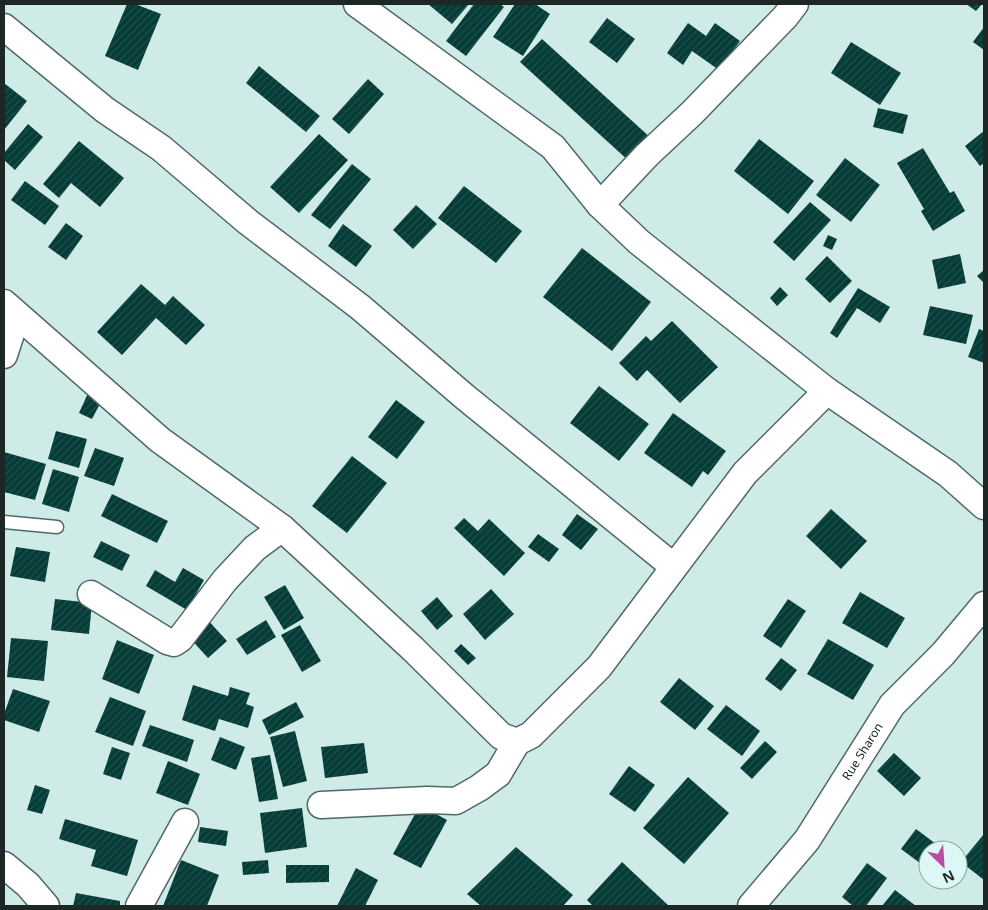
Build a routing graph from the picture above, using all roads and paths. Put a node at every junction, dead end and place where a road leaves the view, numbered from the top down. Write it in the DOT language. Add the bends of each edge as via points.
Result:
graph roads {
  1 [pos="357,4"];
  2 [pos="783,8"];
  3 [pos="4,27"];
  4 [pos="600,205"];
  5 [pos="10,309"];
  6 [pos="4,356"];
  7 [pos="827,391"];
  8 [pos="984,506"];
  9 [pos="4,522"];
  10 [pos="56,527"];
  11 [pos="282,528"];
  12 [pos="674,567"];
  13 [pos="91,594"];
  14 [pos="984,605"];
  15 [pos="517,742"];
  16 [pos="321,805"];
  17 [pos="185,822"];
  18 [pos="4,865"];
  19 [pos="46,906"];
  20 [pos="139,906"];
  21 [pos="751,906"];
  1 -- 4 [label="street" via="553,148"];
  2 -- 4 [label="street" via="692,113"];
  3 -- 12 [label="street" via="360,307"];
  4 -- 7 [label="street" via="639,242"];
  5 -- 6 [label="street"];
  5 -- 11 [label="street" via="160,440"];
  7 -- 8 [label="street" via="948,474"];
  7 -- 12 [label="street" via="746,473"];
  9 -- 10 [label="lane"];
  11 -- 13 [label="street" via="255,548 174,643"];
  11 -- 15 [label="street" via="501,736"];
  12 -- 15 [label="street" via="599,667 531,735"];
  14 -- 21 [label="street, Rue Sharon" via="892,705 807,840"];
  15 -- 16 [label="street" via="498,774 456,801"];
  17 -- 20 [label="street"];
  18 -- 19 [label="street"];
}
